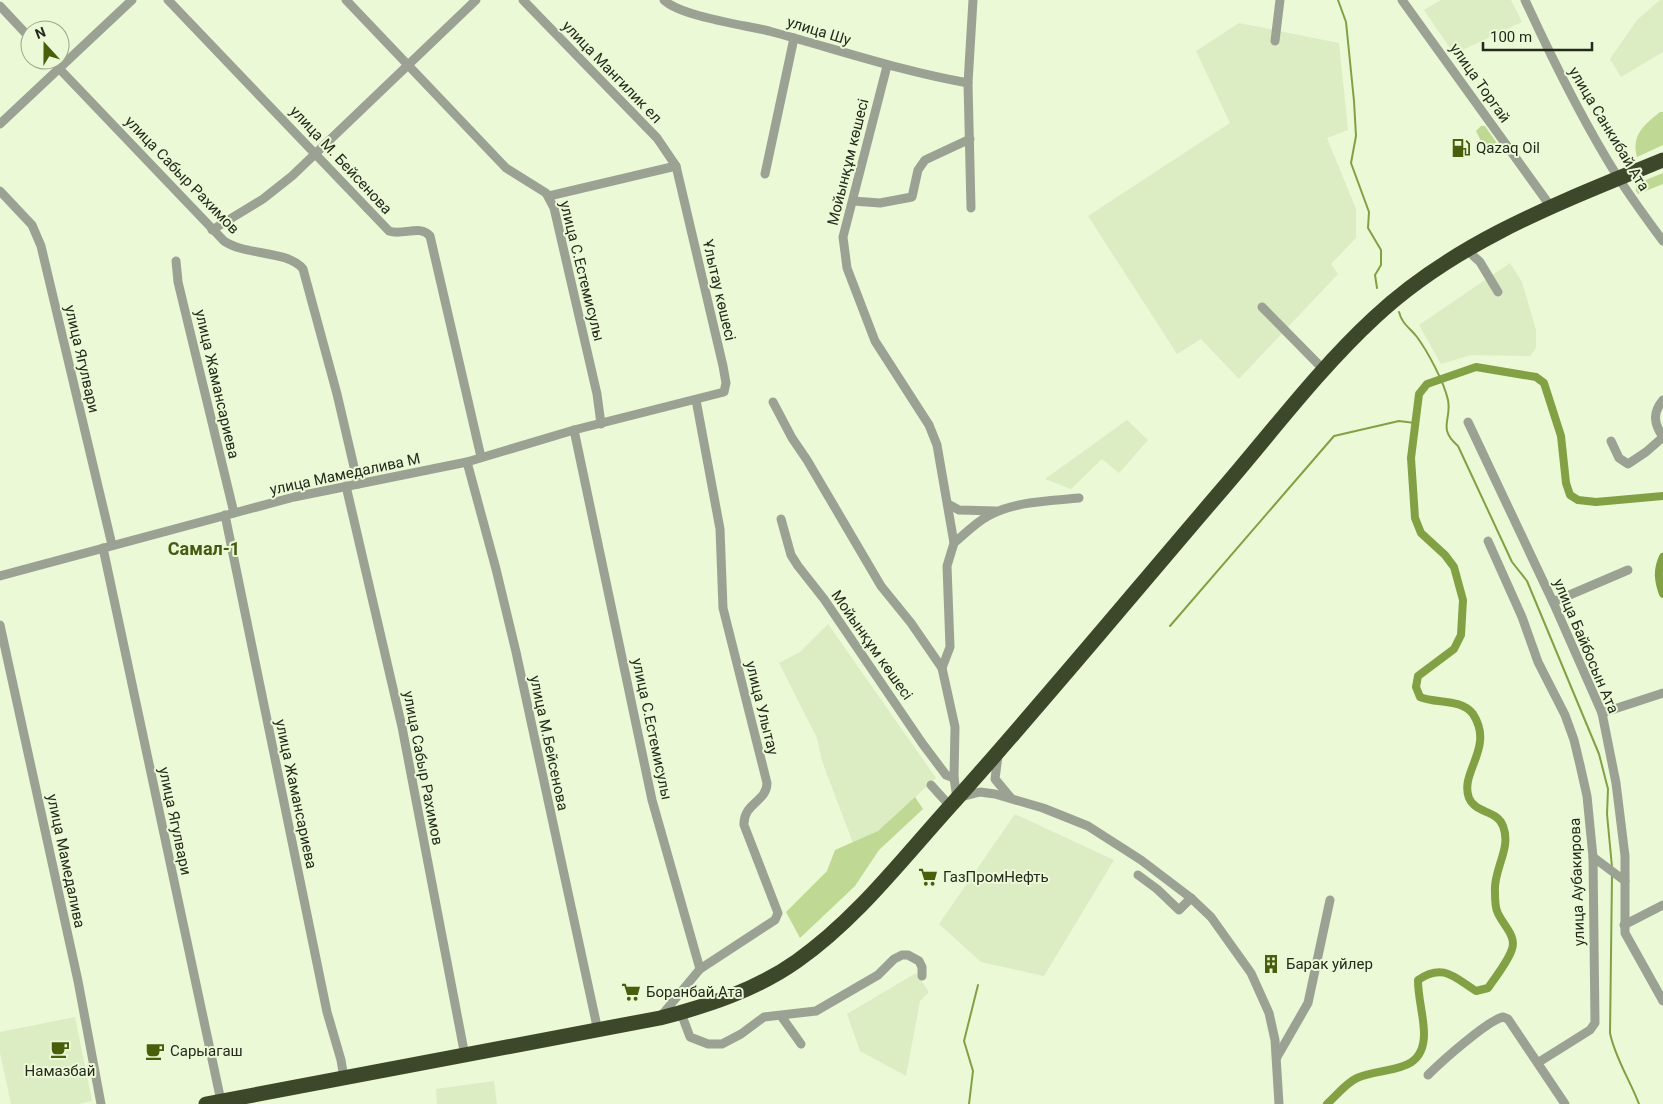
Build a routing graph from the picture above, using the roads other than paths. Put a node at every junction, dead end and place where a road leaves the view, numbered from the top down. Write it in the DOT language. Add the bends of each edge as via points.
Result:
graph roads {
  1 [pos="132,0"];
  2 [pos="168,0"];
  3 [pos="346,0"];
  4 [pos="476,0"];
  5 [pos="523,0"];
  6 [pos="664,0"];
  7 [pos="973,0"];
  8 [pos="1280,0"];
  9 [pos="1402,0"];
  10 [pos="1525,0"];
  11 [pos="0,6"];
  12 [pos="20,27"];
  13 [pos="794,38"];
  14 [pos="1275,41"];
  15 [pos="70,58"];
  16 [pos="410,66"];
  17 [pos="887,66"];
  18 [pos="57,70"];
  19 [pos="61,70"];
  20 [pos="968,83"];
  21 [pos="0,124"];
  22 [pos="970,139"];
  23 [pos="317,153"];
  24 [pos="1663,160"];
  25 [pos="676,166"];
  26 [pos="765,174"];
  27 [pos="1618,178"];
  28 [pos="0,191"];
  29 [pos="549,196"];
  30 [pos="853,201"];
  31 [pos="971,208"];
  32 [pos="1551,208"];
  33 [pos="212,230"];
  34 [pos="1663,241"];
  35 [pos="1466,249"];
  36 [pos="176,261"];
  37 [pos="1498,292"];
  38 [pos="1262,307"];
  39 [pos="1325,371"];
  40 [pos="696,400"];
  41 [pos="1663,400"];
  42 [pos="773,402"];
  43 [pos="1468,422"];
  44 [pos="601,424"];
  45 [pos="574,430"];
  46 [pos="1663,437"];
  47 [pos="1611,441"];
  48 [pos="481,458"];
  49 [pos="467,462"];
  50 [pos="358,484"];
  51 [pos="346,486"];
  52 [pos="1080,498"];
  53 [pos="948,504"];
  54 [pos="999,511"];
  55 [pos="230,514"];
  56 [pos="781,519"];
  57 [pos="1488,541"];
  58 [pos="954,543"];
  59 [pos="107,547"];
  60 [pos="1628,570"];
  61 [pos="0,576"];
  62 [pos="1553,602"];
  63 [pos="0,625"];
  64 [pos="942,668"];
  65 [pos="1663,693"];
  66 [pos="1602,713"];
  67 [pos="1000,750"];
  68 [pos="954,778"];
  69 [pos="931,785"];
  70 [pos="1012,799"];
  71 [pos="954,802"];
  72 [pos="1593,857"];
  73 [pos="1138,874"];
  74 [pos="1618,875"];
  75 [pos="1191,898"];
  76 [pos="1330,900"];
  77 [pos="1663,905"];
  78 [pos="1624,925"];
  79 [pos="700,969"];
  80 [pos="922,976"];
  81 [pos="1663,1001"];
  82 [pos="680,1012"];
  83 [pos="781,1016"];
  84 [pos="660,1018"];
  85 [pos="598,1031"];
  86 [pos="801,1044"];
  87 [pos="465,1056"];
  88 [pos="1277,1058"];
  89 [pos="1539,1062"];
  90 [pos="1428,1075"];
  91 [pos="344,1078"];
  92 [pos="213,1102"];
  93 [pos="100,1104"];
  94 [pos="1279,1104"];
  95 [pos="1565,1104"];
  1 -- 15 [label="street"];
  2 -- 23 [label="street, улица М. Бейсенова"];
  3 -- 16 [label="street, улица С.Естемисулы"];
  4 -- 16 [label="street"];
  5 -- 25 [label="street, улица Мангилик ел" via="657,138"];
  6 -- 13 [label="street, улица Шу" via="683,11"];
  7 -- 20 [label="street"];
  8 -- 14 [label="street"];
  9 -- 32 [label="street, улица Торгай"];
  10 -- 27 [label="street, улица Санкибай Ата" via="1572,98"];
  11 -- 12 [label="street"];
  13 -- 17 [label="street, улица Шу"];
  13 -- 26 [label="street"];
  16 -- 23 [label="street"];
  16 -- 29 [label="street, улица С.Естемисулы" via="506,168"];
  17 -- 20 [label="street, улица Шу"];
  17 -- 30 [label="street, Мойынқұм көшесі"];
  18 -- 21 [label="street"];
  19 -- 33 [label="street, улица Сабыр Рахимов"];
  20 -- 22 [label="street"];
  22 -- 30 [label="street" via="925,160 918,170 912,197 880,203"];
  22 -- 31 [label="street"];
  23 -- 33 [label="street" via="263,199"];
  23 -- 48 [label="street, улица М. Бейсенова" via="389,231 421,230 430,236"];
  24 -- 27 [label="highway"];
  25 -- 29 [label="street"];
  25 -- 40 [label="street, Ұлытау көшесі" via="726,383 722,394"];
  27 -- 32 [label="highway"];
  27 -- 34 [label="street, улица Санкибай Ата"];
  28 -- 59 [label="street, улица Ягулвари" via="32,224 41,246"];
  29 -- 44 [label="street, улица С.Естемисулы" via="595,385"];
  30 -- 53 [label="street, Мойынқұм көшесі" via="843,237 848,268 876,342 934,436"];
  32 -- 35 [label="highway"];
  33 -- 50 [label="street, улица Сабыр Рахимов" via="238,249 293,261 303,269"];
  35 -- 37 [label="street" via="1480,262"];
  35 -- 39 [label="highway" via="1385,308"];
  36 -- 55 [label="street, улица Жамансариева"];
  38 -- 39 [label="street"];
  39 -- 67 [label="highway"];
  40 -- 44 [label="street, улица Мамедалива М"];
  40 -- 79 [label="street, улица Улытау" via="720,530 723,608 766,783 763,795 745,814 744,825 778,913 775,920"];
  41 -- 46 [label="street" via="1655,412 1653,425"];
  42 -- 64 [label="street" via="881,586"];
  43 -- 62 [label="street, улица Байбосын Ата"];
  44 -- 45 [label="street, улица Мамедалива М"];
  45 -- 48 [label="street, улица Мамедалива М"];
  45 -- 79 [label="street, улица С.Естемисулы" via="652,800"];
  46 -- 47 [label="street" via="1628,464 1619,458"];
  48 -- 49 [label="street, улица Мамедалива М"];
  49 -- 50 [label="street, улица Мамедалива М"];
  49 -- 85 [label="street, улица М.Бейсенова" via="516,652"];
  50 -- 51 [label="street, улица Мамедалива М"];
  51 -- 55 [label="street, улица Мамедалива М"];
  51 -- 87 [label="street, улица Сабыр Рахимов" via="402,728"];
  52 -- 54 [label="street" via="1040,501"];
  53 -- 54 [label="street" via="960,510"];
  53 -- 58 [label="street, Мойынқұм көшесі"];
  54 -- 58 [label="street" via="980,521"];
  55 -- 59 [label="street, улица Мамедалива М"];
  55 -- 91 [label="street, улица Жамансариева" via="327,1012"];
  56 -- 68 [label="street, Мойынқұм көшесі" via="791,556 922,743 946,775"];
  57 -- 72 [label="street, улица Аубакирова" via="1574,740 1587,796"];
  58 -- 64 [label="street, Мойынқұм көшесі" via="947,566 950,647"];
  59 -- 61 [label="street, улица Мамедалива М"];
  59 -- 92 [label="street, улица Ягулвари"];
  60 -- 62 [label="street"];
  62 -- 66 [label="street, улица Байбосын Ата"];
  63 -- 93 [label="street, улица Мамедалива" via="78,980"];
  64 -- 68 [label="street" via="955,727"];
  65 -- 66 [label="street"];
  66 -- 74 [label="street, улица Байбосын Ата" via="1616,783"];
  67 -- 70 [label="street" via="995,779"];
  67 -- 71 [label="highway"];
  68 -- 71 [label="street"];
  69 -- 71 [label="street"];
  70 -- 71 [label="street" via="980,792"];
  70 -- 75 [label="street" via="1073,820 1109,838"];
  71 -- 82 [label="highway" via="856,910 820,944 757,985"];
  72 -- 74 [label="street"];
  72 -- 89 [label="street, улица Аубакирова" via="1595,1023 1583,1035"];
  73 -- 75 [label="street" via="1179,910"];
  74 -- 78 [label="street, улица Байбосын Ата"];
  75 -- 88 [label="street" via="1211,917 1251,973 1272,1022"];
  76 -- 88 [label="street" via="1308,1003"];
  77 -- 78 [label="street"];
  78 -- 81 [label="street, улица Байбосын Ата" via="1627,941"];
  79 -- 84 [label="street"];
  80 -- 83 [label="street" via="919,961 902,955 878,975 816,1011"];
  82 -- 83 [label="street" via="690,1037 696,1043 708,1044 722,1044 758,1020"];
  82 -- 84 [label="highway"];
  83 -- 86 [label="street"];
  84 -- 85 [label="highway"];
  85 -- 87 [label="highway"];
  87 -- 91 [label="highway"];
  88 -- 94 [label="street"];
  89 -- 90 [label="street" via="1508,1019 1503,1017 1496,1019"];
  89 -- 95 [label="street"];
  91 -- 92 [label="highway"];
}
